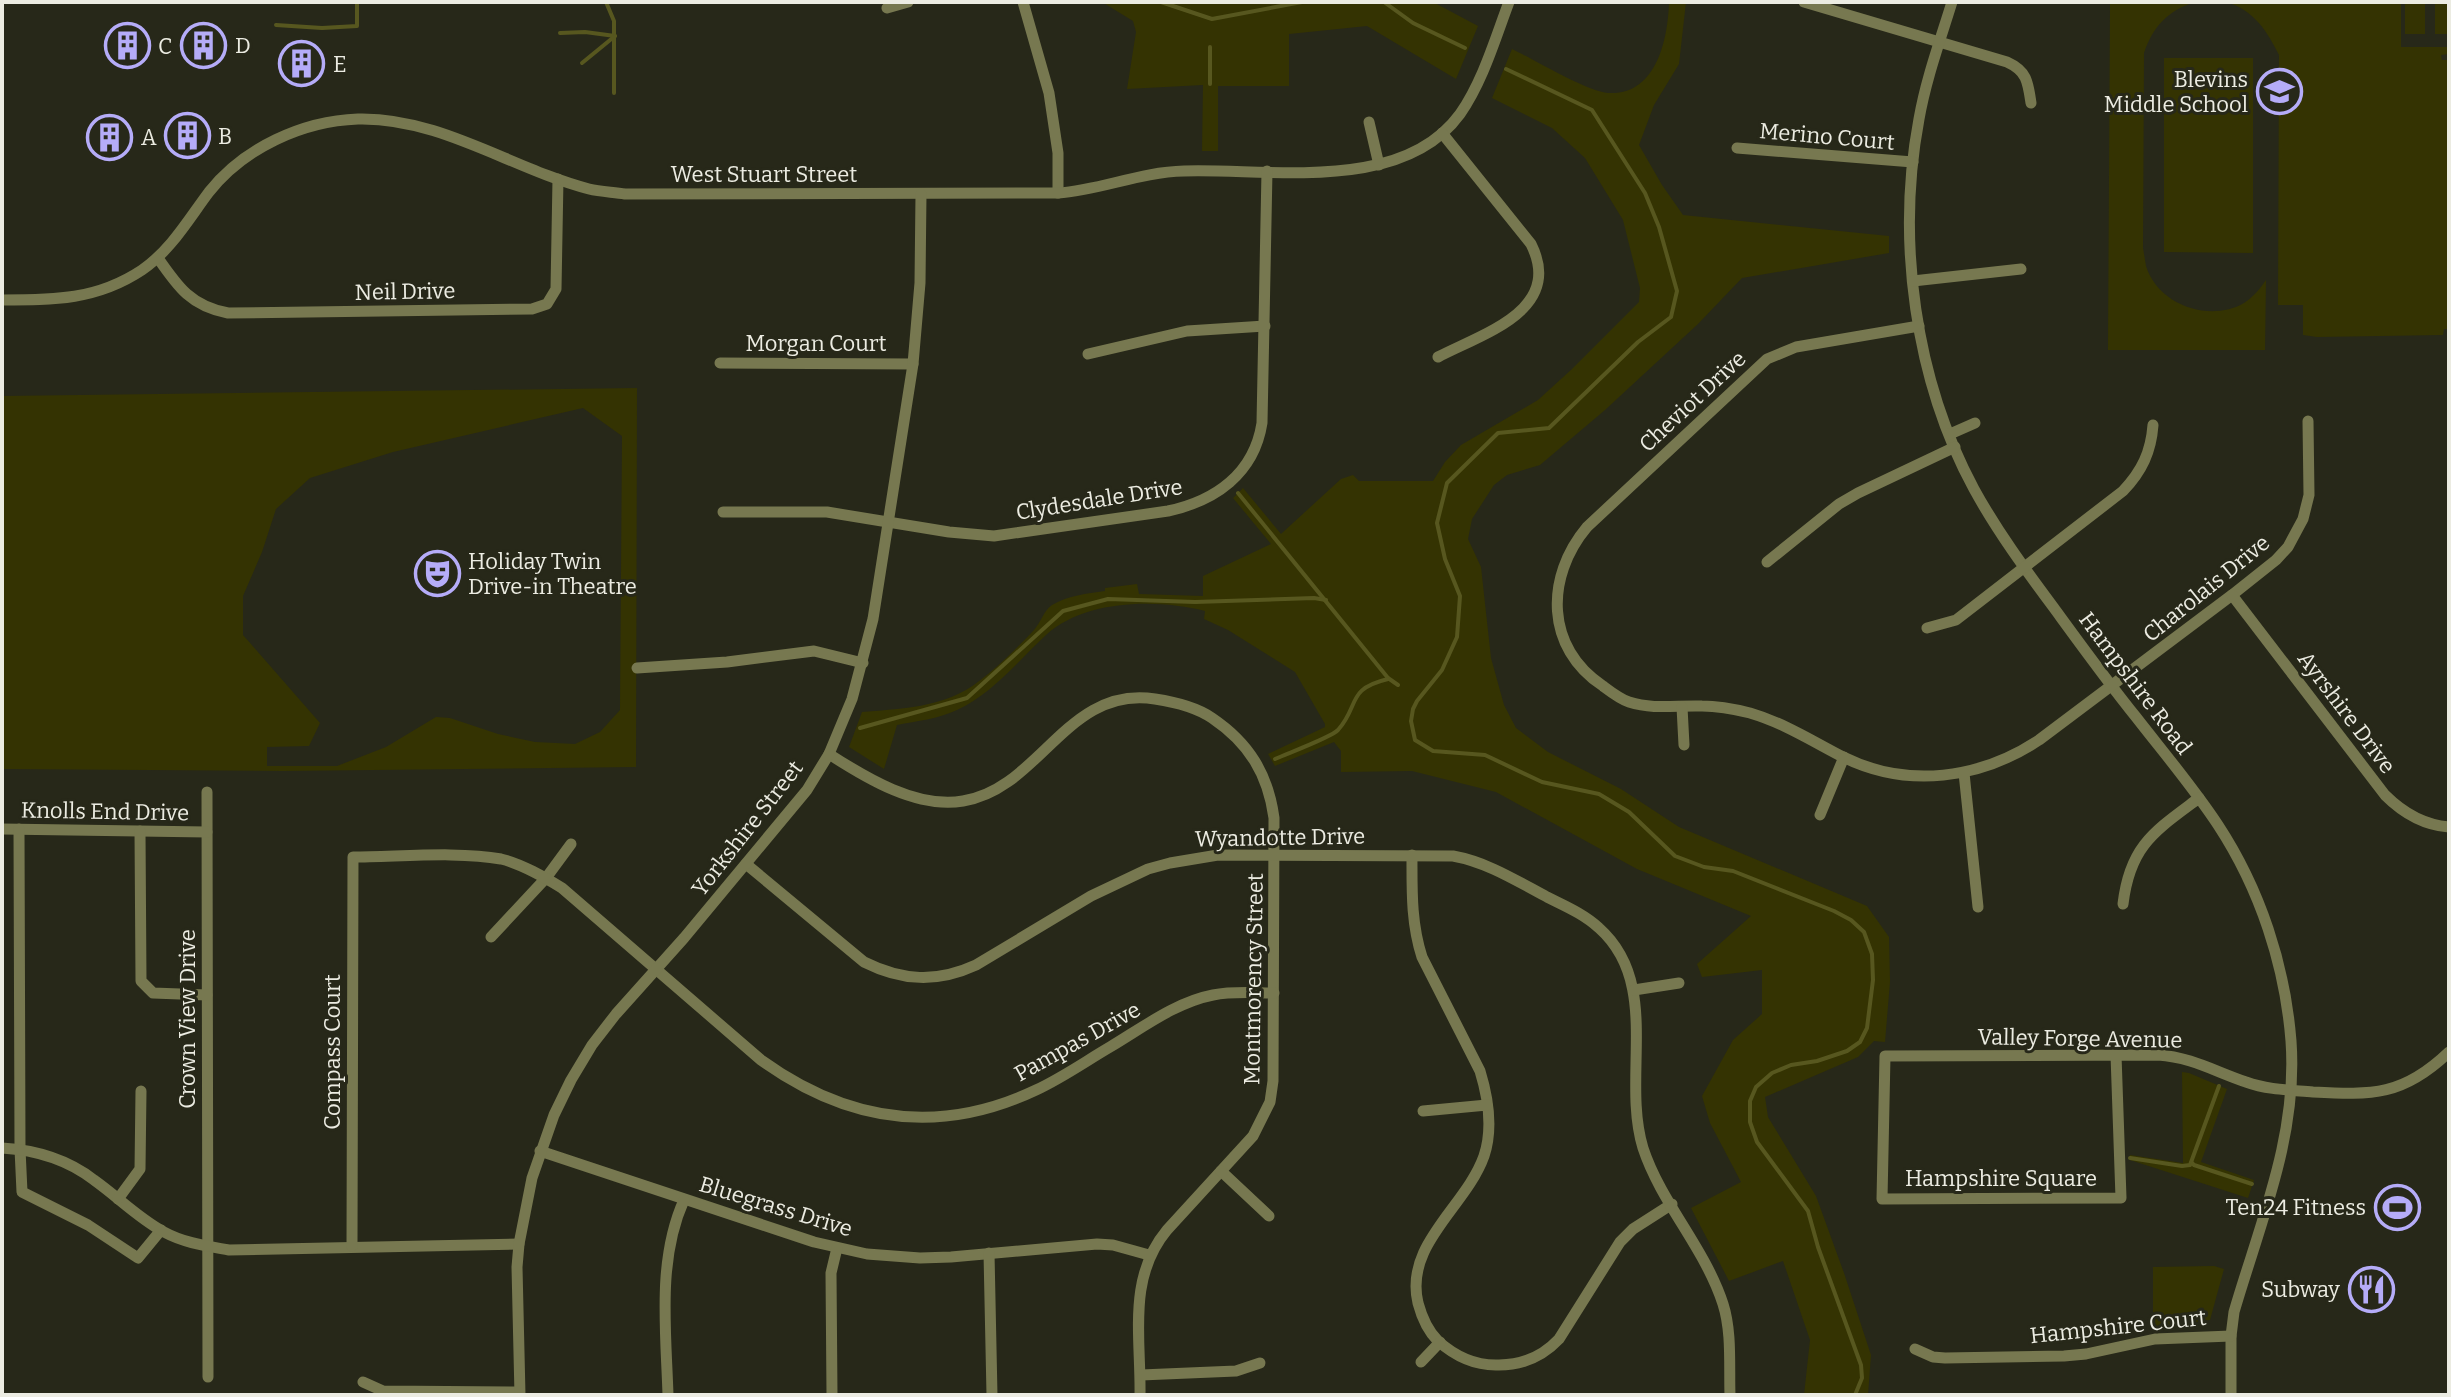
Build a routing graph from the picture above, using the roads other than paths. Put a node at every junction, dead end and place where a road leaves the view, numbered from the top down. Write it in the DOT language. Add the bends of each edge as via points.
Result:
graph roads {
  1 [pos="908,2"];
  2 [pos="1023,2"];
  3 [pos="1509,2"];
  4 [pos="1804,2"];
  5 [pos="1952,2"];
  6 [pos="887,8"];
  7 [pos="1939,43"];
  8 [pos="2031,103"];
  9 [pos="1369,122"];
  10 [pos="1442,133"];
  11 [pos="1737,148"];
  12 [pos="1913,162"];
  13 [pos="1379,165"];
  14 [pos="1267,171"];
  15 [pos="558,179"];
  16 [pos="1058,193"];
  17 [pos="921,194"];
  18 [pos="158,258"];
  19 [pos="2021,269"];
  20 [pos="1913,281"];
  21 [pos="2,300"];
  22 [pos="1265,326"];
  23 [pos="1919,326"];
  24 [pos="1088,354"];
  25 [pos="1438,357"];
  26 [pos="720,363"];
  27 [pos="913,364"];
  28 [pos="2308,421"];
  29 [pos="1975,423"];
  30 [pos="2153,425"];
  31 [pos="1950,434"];
  32 [pos="1955,447"];
  33 [pos="723,512"];
  34 [pos="888,522"];
  35 [pos="1767,562"];
  36 [pos="2024,568"];
  37 [pos="2232,595"];
  38 [pos="1557,597"];
  39 [pos="1927,628"];
  40 [pos="863,663"];
  41 [pos="637,668"];
  42 [pos="2111,687"];
  43 [pos="1682,707"];
  44 [pos="1684,745"];
  45 [pos="829,754"];
  46 [pos="1844,757"];
  47 [pos="1964,773"];
  48 [pos="207,792"];
  49 [pos="2199,798"];
  50 [pos="1820,815"];
  51 [pos="2449,827"];
  52 [pos="2,829"];
  53 [pos="19,829"];
  54 [pos="140,831"];
  55 [pos="207,832"];
  56 [pos="571,844"];
  57 [pos="1274,854"];
  58 [pos="1412,855"];
  59 [pos="353,857"];
  60 [pos="746,864"];
  61 [pos="546,878"];
  62 [pos="2123,904"];
  63 [pos="1978,907"];
  64 [pos="491,937"];
  65 [pos="657,970"];
  66 [pos="1679,983"];
  67 [pos="1634,990"];
  68 [pos="1274,993"];
  69 [pos="207,995"];
  70 [pos="2449,1052"];
  71 [pos="2116,1055"];
  72 [pos="1885,1056"];
  73 [pos="141,1091"];
  74 [pos="2291,1091"];
  75 [pos="1487,1105"];
  76 [pos="1423,1111"];
  77 [pos="2,1148"];
  78 [pos="20,1149"];
  79 [pos="540,1151"];
  80 [pos="1221,1171"];
  81 [pos="118,1199"];
  82 [pos="684,1200"];
  83 [pos="1672,1204"];
  84 [pos="1269,1216"];
  85 [pos="161,1230"];
  86 [pos="519,1244"];
  87 [pos="206,1246"];
  88 [pos="352,1246"];
  89 [pos="837,1248"];
  90 [pos="989,1253"];
  91 [pos="1149,1255"];
  92 [pos="2231,1336"];
  93 [pos="1440,1342"];
  94 [pos="1915,1349"];
  95 [pos="1421,1362"];
  96 [pos="1260,1363"];
  97 [pos="1141,1375"];
  98 [pos="208,1377"];
  99 [pos="363,1382"];
  100 [pos="520,1393"];
  101 [pos="668,1395"];
  102 [pos="832,1395"];
  103 [pos="992,1395"];
  104 [pos="1140,1395"];
  105 [pos="1730,1395"];
  106 [pos="2231,1395"];
  1 -- 6 [label="street"];
  2 -- 16 [label="street" via="1049,93"];
  3 -- 10 [label="street, West Stuart Street" via="1469,98"];
  4 -- 7 [label="street"];
  5 -- 7 [label="street, Hampshire Road"];
  7 -- 8 [label="street" via="2019,67 2028,77"];
  7 -- 12 [label="street, Hampshire Road"];
  9 -- 13 [label="street"];
  10 -- 13 [label="street, West Stuart Street" via="1416,152"];
  10 -- 25 [label="street" via="1531,244 1539,269 1535,293 1523,311"];
  11 -- 12 [label="street, Merino Court"];
  12 -- 20 [label="street, Hampshire Road"];
  13 -- 14 [label="street, West Stuart Street"];
  14 -- 16 [label="street, West Stuart Street" via="1162,172"];
  14 -- 22 [label="street, Clydesdale Drive"];
  15 -- 17 [label="street, West Stuart Street" via="625,194"];
  15 -- 18 [label="street, West Stuart Street" via="405,123 328,122 276,139 240,163 212,189"];
  15 -- 18 [label="street, Neil Drive" via="556,289 547,304 532,309 228,313 191,298"];
  16 -- 17 [label="street, West Stuart Street"];
  17 -- 27 [label="street, Yorkshire Street"];
  18 -- 21 [label="street, West Stuart Street" via="130,277 81,296"];
  19 -- 20 [label="street"];
  20 -- 23 [label="street, Hampshire Road"];
  22 -- 24 [label="street" via="1187,331"];
  22 -- 34 [label="street, Clydesdale Drive" via="1260,441 1239,472 1205,500 1168,511 994,536"];
  23 -- 31 [label="street, Hampshire Road"];
  23 -- 38 [label="street, Cheviot Drive" via="1796,347 1767,359 1587,527 1566,557"];
  26 -- 27 [label="street, Morgan Court"];
  27 -- 34 [label="street, Yorkshire Street"];
  28 -- 37 [label="street, Charolais Drive" via="2309,495 2303,519 2276,560"];
  29 -- 31 [label="street"];
  30 -- 36 [label="street" via="2148,455 2134,480"];
  31 -- 32 [label="street, Hampshire Road"];
  32 -- 35 [label="street" via="1849,498"];
  32 -- 36 [label="street, Hampshire Road" via="1973,488"];
  33 -- 34 [label="street, Clydesdale Drive" via="827,512"];
  34 -- 40 [label="street, Yorkshire Street"];
  36 -- 39 [label="street" via="1956,620"];
  36 -- 42 [label="street, Hampshire Road"];
  37 -- 42 [label="street, Charolais Drive"];
  37 -- 51 [label="street, Ayrshire Drive" via="2385,795 2411,816"];
  38 -- 43 [label="street, Charolais Drive" via="1565,641 1598,683 1626,701"];
  40 -- 41 [label="street" via="814,651"];
  40 -- 45 [label="street, Yorkshire Street"];
  42 -- 47 [label="street, Charolais Drive" via="2021,752"];
  42 -- 49 [label="street, Hampshire Road"];
  43 -- 44 [label="street"];
  43 -- 46 [label="street, Charolais Drive" via="1726,708 1773,720"];
  45 -- 57 [label="street, Montmorency Street" via="906,794 931,802 967,801 1020,772 1092,710 1136,698 1168,701 1206,714 1246,747 1271,797"];
  45 -- 60 [label="street, Yorkshire Street" via="807,790"];
  46 -- 47 [label="street, Charolais Drive" via="1904,775"];
  46 -- 50 [label="street"];
  47 -- 63 [label="street"];
  48 -- 55 [label="street, Crown View Drive"];
  49 -- 62 [label="street" via="2161,826 2138,853 2125,883"];
  49 -- 74 [label="street, Hampshire Road" via="2241,865 2276,955 2289,1028"];
  52 -- 53 [label="street, Knolls End Drive"];
  53 -- 54 [label="street, Knolls End Drive"];
  53 -- 78 [label="street"];
  54 -- 55 [label="street, Knolls End Drive"];
  54 -- 69 [label="street" via="141,981 153,993"];
  55 -- 69 [label="street, Crown View Drive"];
  56 -- 61 [label="street"];
  57 -- 58 [label="street, Wyandotte Drive"];
  57 -- 60 [label="street, Wyandotte Drive" via="1205,856 1148,869 1091,896 976,965 925,979 895,975 864,962"];
  57 -- 68 [label="street, Montmorency Street"];
  58 -- 67 [label="street, Wyandotte Drive" via="1482,863 1589,920 1622,955"];
  58 -- 75 [label="street" via="1416,939 1480,1071"];
  59 -- 61 [label="street, Pampas Drive" via="471,856 502,860"];
  59 -- 88 [label="street, Compass Court"];
  60 -- 65 [label="street, Yorkshire Street"];
  61 -- 64 [label="street"];
  61 -- 65 [label="street, Pampas Drive"];
  65 -- 68 [label="street, Pampas Drive" via="784,1077 835,1102 903,1117 957,1115 1006,1102 1191,1002 1212,995"];
  65 -- 79 [label="street, Yorkshire Street" via="592,1045"];
  66 -- 67 [label="street"];
  67 -- 83 [label="street, Wyandotte Drive" via="1639,1130"];
  68 -- 80 [label="street, Montmorency Street" via="1270,1102 1253,1136"];
  69 -- 87 [label="street, Crown View Drive"];
  70 -- 74 [label="street, Valley Forge Avenue" via="2415,1080 2385,1091"];
  71 -- 72 [label="street, Valley Forge Avenue"];
  71 -- 72 [label="street, Hampshire Square" via="2121,1198 1930,1199 1882,1199"];
  71 -- 74 [label="street, Valley Forge Avenue" via="2176,1056 2260,1087"];
  73 -- 81 [label="street" via="140,1169"];
  74 -- 92 [label="street, Hampshire Road" via="2281,1159"];
  75 -- 76 [label="street"];
  75 -- 93 [label="street" via="1483,1156 1422,1255 1417,1276 1421,1314"];
  77 -- 78 [label="street"];
  78 -- 81 [label="street" via="72,1165"];
  78 -- 85 [label="street" via="22,1192 138,1258"];
  79 -- 82 [label="street, Bluegrass Drive"];
  79 -- 86 [label="street, Yorkshire Street"];
  80 -- 84 [label="street"];
  80 -- 91 [label="street, Montmorency Street"];
  81 -- 85 [label="street"];
  82 -- 89 [label="street, Bluegrass Drive"];
  82 -- 101 [label="street" via="667,1259"];
  83 -- 93 [label="street" via="1620,1242 1559,1339 1536,1357 1507,1365 1483,1364 1463,1359"];
  83 -- 105 [label="street, Wyandotte Drive" via="1708,1267 1724,1308"];
  85 -- 87 [label="street"];
  86 -- 88 [label="street"];
  86 -- 100 [label="street, Yorkshire Street"];
  87 -- 88 [label="street"];
  87 -- 98 [label="street, Crown View Drive"];
  89 -- 90 [label="street, Bluegrass Drive" via="920,1258"];
  89 -- 102 [label="street" via="831,1273"];
  90 -- 91 [label="street, Bluegrass Drive" via="1097,1244"];
  90 -- 103 [label="street"];
  91 -- 97 [label="street, Montmorency Street" via="1138,1302"];
  92 -- 94 [label="street, Hampshire Court" via="2155,1339 2064,1356 1945,1358"];
  92 -- 106 [label="street, Hampshire Road"];
  93 -- 95 [label="street"];
  96 -- 97 [label="street" via="1236,1371"];
  97 -- 104 [label="street, Montmorency Street"];
  99 -- 100 [label="street" via="383,1391"];
}
